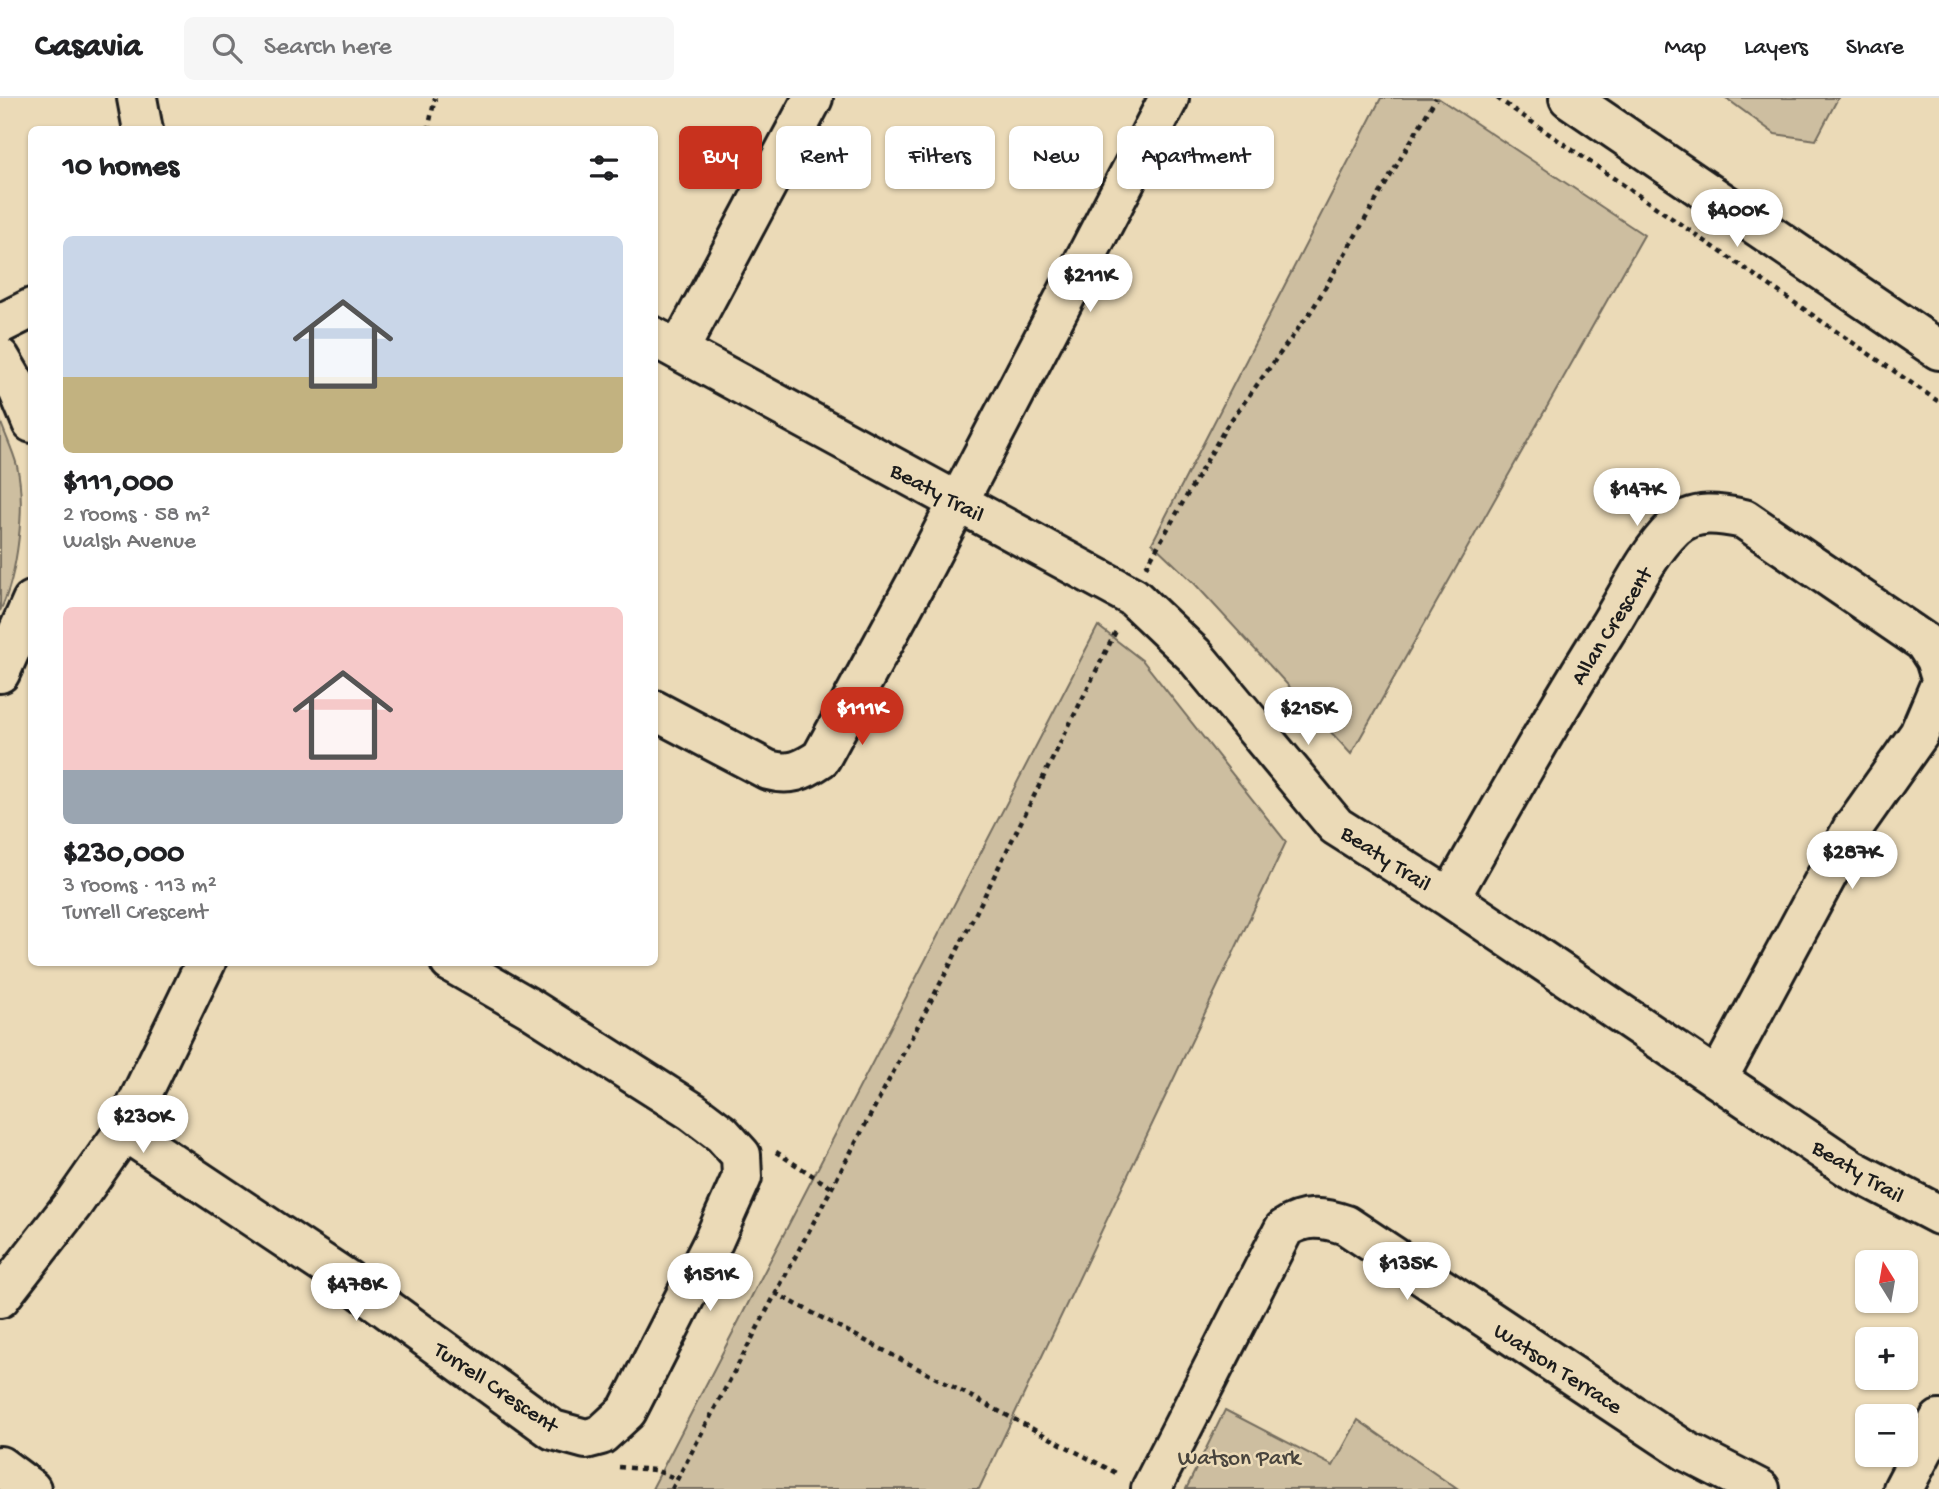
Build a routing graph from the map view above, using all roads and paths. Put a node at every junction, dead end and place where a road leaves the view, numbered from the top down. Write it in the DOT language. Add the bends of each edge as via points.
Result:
graph roads {
  1 [pos="137,98"];
  2 [pos="435,98"];
  3 [pos="813,98"];
  4 [pos="1169,98"];
  5 [pos="1436,98"];
  6 [pos="1497,98"];
  7 [pos="1569,98"];
  8 [pos="143,126"];
  9 [pos="429,126"];
  10 [pos="28,310"];
  11 [pos="0,324"];
  12 [pos="667,343"];
  13 [pos="1939,350"];
  14 [pos="0,358"];
  15 [pos="1939,402"];
  16 [pos="28,413"];
  17 [pos="956,501"];
  18 [pos="1133,597"];
  19 [pos="28,610"];
  20 [pos="1939,672"];
  21 [pos="0,674"];
  22 [pos="1939,687"];
  23 [pos="658,711"];
  24 [pos="1450,898"];
  25 [pos="204,966"];
  26 [pos="457,966"];
  27 [pos="1718,1078"];
  28 [pos="124,1130"];
  29 [pos="741,1155"];
  30 [pos="832,1188"];
  31 [pos="1939,1215"];
  32 [pos="775,1293"];
  33 [pos="0,1298"];
  34 [pos="1939,1420"];
  35 [pos="601,1435"];
  36 [pos="0,1465"];
  37 [pos="677,1479"];
  38 [pos="1137,1483"];
  39 [pos="31,1489"];
  40 [pos="672,1489"];
  41 [pos="1760,1489"];
  42 [pos="1903,1489"];
  1 -- 8 [label="street"];
  2 -- 9 [label="path"];
  3 -- 12 [label="street"];
  4 -- 17 [label="street"];
  5 -- 18 [label="path" via="1312,310 1226,427 1147,564"];
  6 -- 15 [label="path"];
  7 -- 13 [label="street"];
  10 -- 11 [label="street"];
  12 -- 17 [label="street, Beaty Trail"];
  14 -- 16 [label="street"];
  17 -- 18 [label="street, Beaty Trail"];
  17 -- 23 [label="street" via="821,758 802,771 783,774 768,770"];
  18 -- 24 [label="street, Beaty Trail" via="1194,655 1336,826"];
  18 -- 30 [label="path" via="949,967"];
  19 -- 21 [label="street"];
  20 -- 24 [label="street, Allan Crescent" via="1924,642 1744,519 1694,515 1674,528 1653,555 1558,707"];
  22 -- 27 [label="street" via="1919,734 1852,829"];
  24 -- 27 [label="street, Beaty Trail"];
  25 -- 28 [label="street"];
  26 -- 29 [label="street" via="693,1112"];
  27 -- 31 [label="street, Beaty Trail" via="1851,1169"];
  28 -- 33 [label="street"];
  28 -- 35 [label="street, Turrell Crescent" via="346,1279 553,1430 586,1439"];
  29 -- 30 [label="path" via="772,1150"];
  29 -- 35 [label="street" via="742,1177 713,1242 627,1411"];
  30 -- 32 [label="path"];
  32 -- 37 [label="path"];
  32 -- 38 [label="path"];
  34 -- 42 [label="street"];
  35 -- 37 [label="path" via="611,1467 655,1470"];
  36 -- 39 [label="street"];
  37 -- 40 [label="path"];
  38 -- 41 [label="street, Watson Terrace" via="1284,1229 1297,1220 1314,1218 1346,1225 1686,1451"];
}
